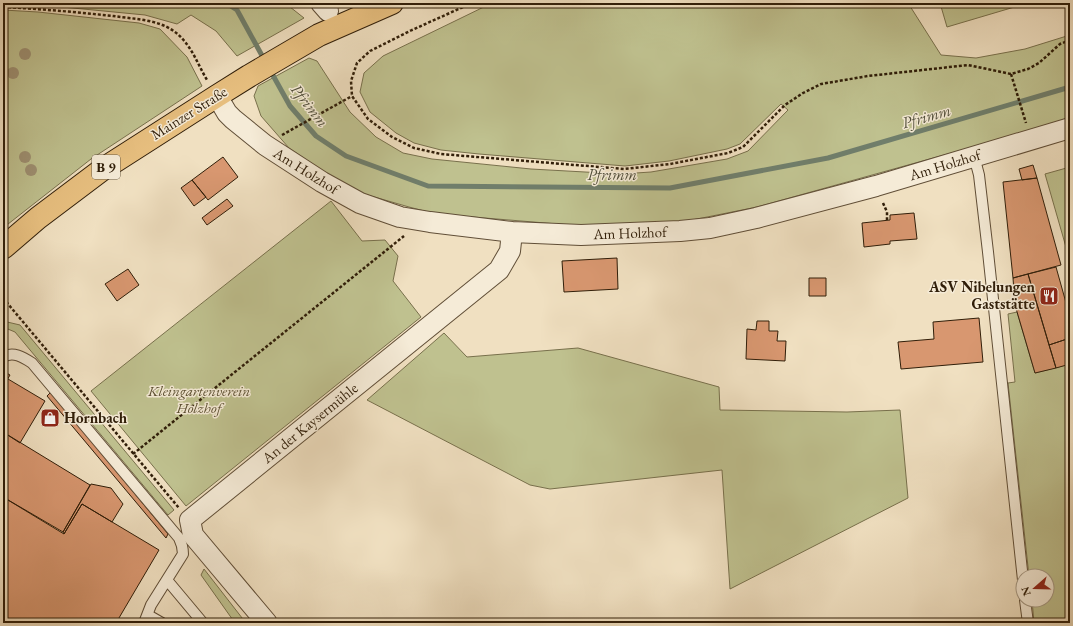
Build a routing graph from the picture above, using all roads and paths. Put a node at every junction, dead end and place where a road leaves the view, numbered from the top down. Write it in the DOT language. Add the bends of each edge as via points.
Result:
graph roads {
  1 [pos="392,3"];
  2 [pos="472,3"];
  3 [pos="3,7"];
  4 [pos="329,14"];
  5 [pos="1070,40"];
  6 [pos="1011,74"];
  7 [pos="217,96"];
  8 [pos="352,96"];
  9 [pos="1026,124"];
  10 [pos="1070,128"];
  11 [pos="278,137"];
  12 [pos="974,156"];
  13 [pos="512,232"];
  14 [pos="404,236"];
  15 [pos="3,248"];
  16 [pos="3,298"];
  17 [pos="3,357"];
  18 [pos="133,454"];
  19 [pos="190,520"];
  20 [pos="1022,568"];
  21 [pos="167,580"];
  22 [pos="1026,608"];
  23 [pos="146,619"];
  24 [pos="162,623"];
  25 [pos="203,623"];
  26 [pos="266,623"];
  27 [pos="1028,623"];
  1 -- 4 [label="main road, Mainzer Straße / B 9"];
  2 -- 8 [label="path" via="370,51 357,63 351,81"];
  3 -- 7 [label="path" via="99,14 159,24 175,31 187,44"];
  4 -- 7 [label="main road, Mainzer Straße / B 9" via="319,35"];
  5 -- 6 [label="path" via="1060,44 1028,70"];
  6 -- 8 [label="path" via="968,64 821,84 803,92 785,105 743,147 728,153 632,169 441,154 414,148 392,137 368,119"];
  6 -- 9 [label="path"];
  7 -- 13 [label="street, Am Holzhof" via="227,113 264,145 360,203 400,217"];
  7 -- 15 [label="main road, Mainzer Straße / B 9" via="103,169"];
  8 -- 11 [label="path"];
  10 -- 12 [label="street, Am Holzhof"];
  12 -- 13 [label="street, Am Holzhof" via="876,186 710,228 581,235"];
  12 -- 20 [label="lane" via="979,175 988,252"];
  13 -- 19 [label="street, An der Kaysermühle" via="510,251 499,270"];
  14 -- 18 [label="path"];
  16 -- 18 [label="path"];
  17 -- 21 [label="lane" via="8,354 17,355 32,363 179,538 183,554"];
  18 -- 19 [label="path"];
  19 -- 26 [label="street" via="193,535"];
  21 -- 23 [label="lane" via="151,605"];
  21 -- 25 [label="lane"];
  22 -- 27 [label="lane"];
  23 -- 24 [label="lane"];
}
